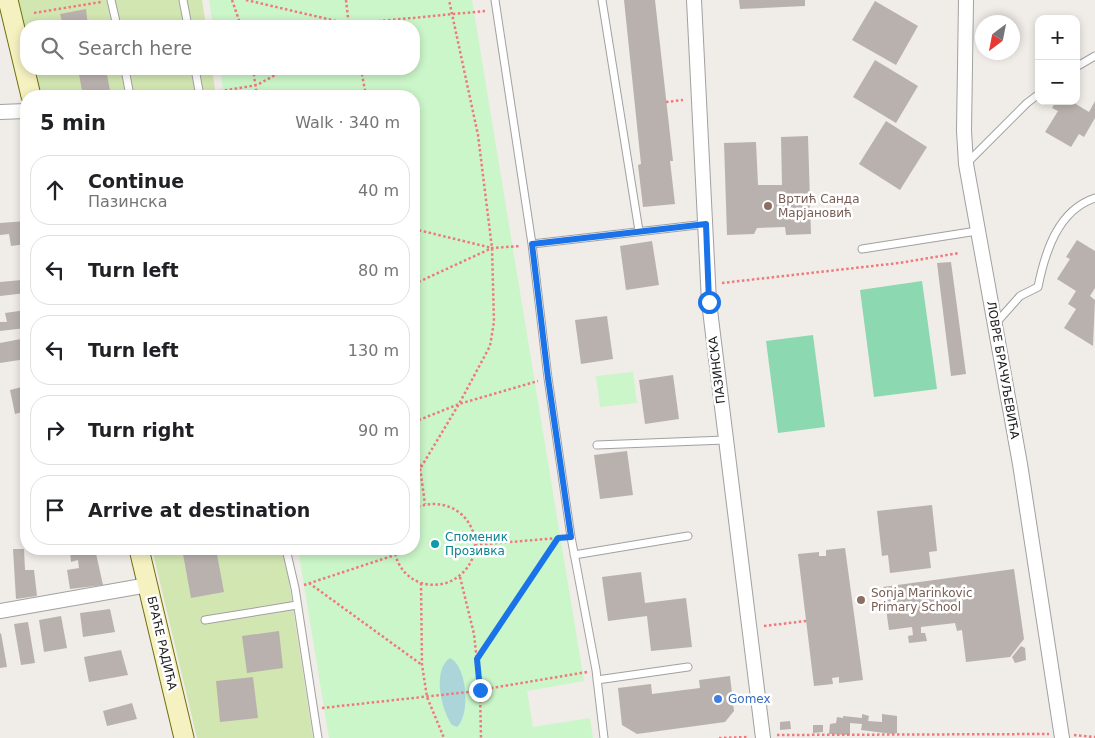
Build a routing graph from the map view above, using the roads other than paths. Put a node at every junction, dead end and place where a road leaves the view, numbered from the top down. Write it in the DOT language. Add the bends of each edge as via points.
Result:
graph roads {
  1 [pos="110,0"];
  2 [pos="183,0"];
  3 [pos="495,0"];
  4 [pos="602,0"];
  5 [pos="694,0"];
  6 [pos="966,0"];
  7 [pos="6,4"];
  8 [pos="115,20"];
  9 [pos="187,20"];
  10 [pos="20,56"];
  11 [pos="1095,56"];
  12 [pos="1080,65"];
  13 [pos="25,75"];
  14 [pos="126,75"];
  15 [pos="196,75"];
  16 [pos="29,90"];
  17 [pos="129,90"];
  18 [pos="199,90"];
  19 [pos="1035,97"];
  20 [pos="20,111"];
  21 [pos="0,112"];
  22 [pos="966,164"];
  23 [pos="1095,198"];
  24 [pos="706,224"];
  25 [pos="639,231"];
  26 [pos="977,231"];
  27 [pos="532,244"];
  28 [pos="862,249"];
  29 [pos="995,325"];
  30 [pos="725,440"];
  31 [pos="597,445"];
  32 [pos="688,536"];
  33 [pos="140,555"];
  34 [pos="287,555"];
  35 [pos="574,555"];
  36 [pos="148,585"];
  37 [pos="297,605"];
  38 [pos="0,611"];
  39 [pos="205,620"];
  40 [pos="688,667"];
  41 [pos="597,680"];
  42 [pos="1061,736"];
  43 [pos="763,737"];
  44 [pos="184,738"];
  45 [pos="318,738"];
  46 [pos="604,738"];
  1 -- 8 [label="lane"];
  2 -- 9 [label="lane"];
  3 -- 27 [label="lane"];
  4 -- 25 [label="lane"];
  5 -- 24 [label="street, ПАЗИНСКА"];
  6 -- 22 [label="street, ЛОВРЕ БРАЧУЉЕВИЋА"];
  7 -- 10 [label="street"];
  11 -- 12 [label="lane"];
  13 -- 16 [label="street"];
  14 -- 17 [label="lane"];
  15 -- 18 [label="lane"];
  19 -- 22 [label="lane"];
  20 -- 21 [label="street"];
  22 -- 26 [label="street, ЛОВРЕ БРАЧУЉЕВИЋА"];
  23 -- 29 [label="lane" via="1071,211 1049,246 1038,287 1020,296"];
  24 -- 25 [label="lane"];
  24 -- 30 [label="street, ПАЗИНСКА" via="709,302"];
  25 -- 27 [label="lane"];
  26 -- 28 [label="lane"];
  26 -- 29 [label="street, ЛОВРЕ БРАЧУЉЕВИЋА"];
  27 -- 35 [label="lane"];
  29 -- 42 [label="street, ЛОВРЕ БРАЧУЉЕВИЋА" via="1020,464"];
  30 -- 31 [label="lane"];
  30 -- 43 [label="street, ПАЗИНСКА"];
  32 -- 35 [label="lane"];
  33 -- 36 [label="street, БРАЋЕ РАДИЋА"];
  34 -- 37 [label="lane"];
  35 -- 41 [label="lane"];
  36 -- 38 [label="street"];
  36 -- 44 [label="street, БРАЋЕ РАДИЋА"];
  37 -- 39 [label="lane"];
  37 -- 45 [label="lane"];
  40 -- 41 [label="lane"];
  41 -- 46 [label="lane"];
}
